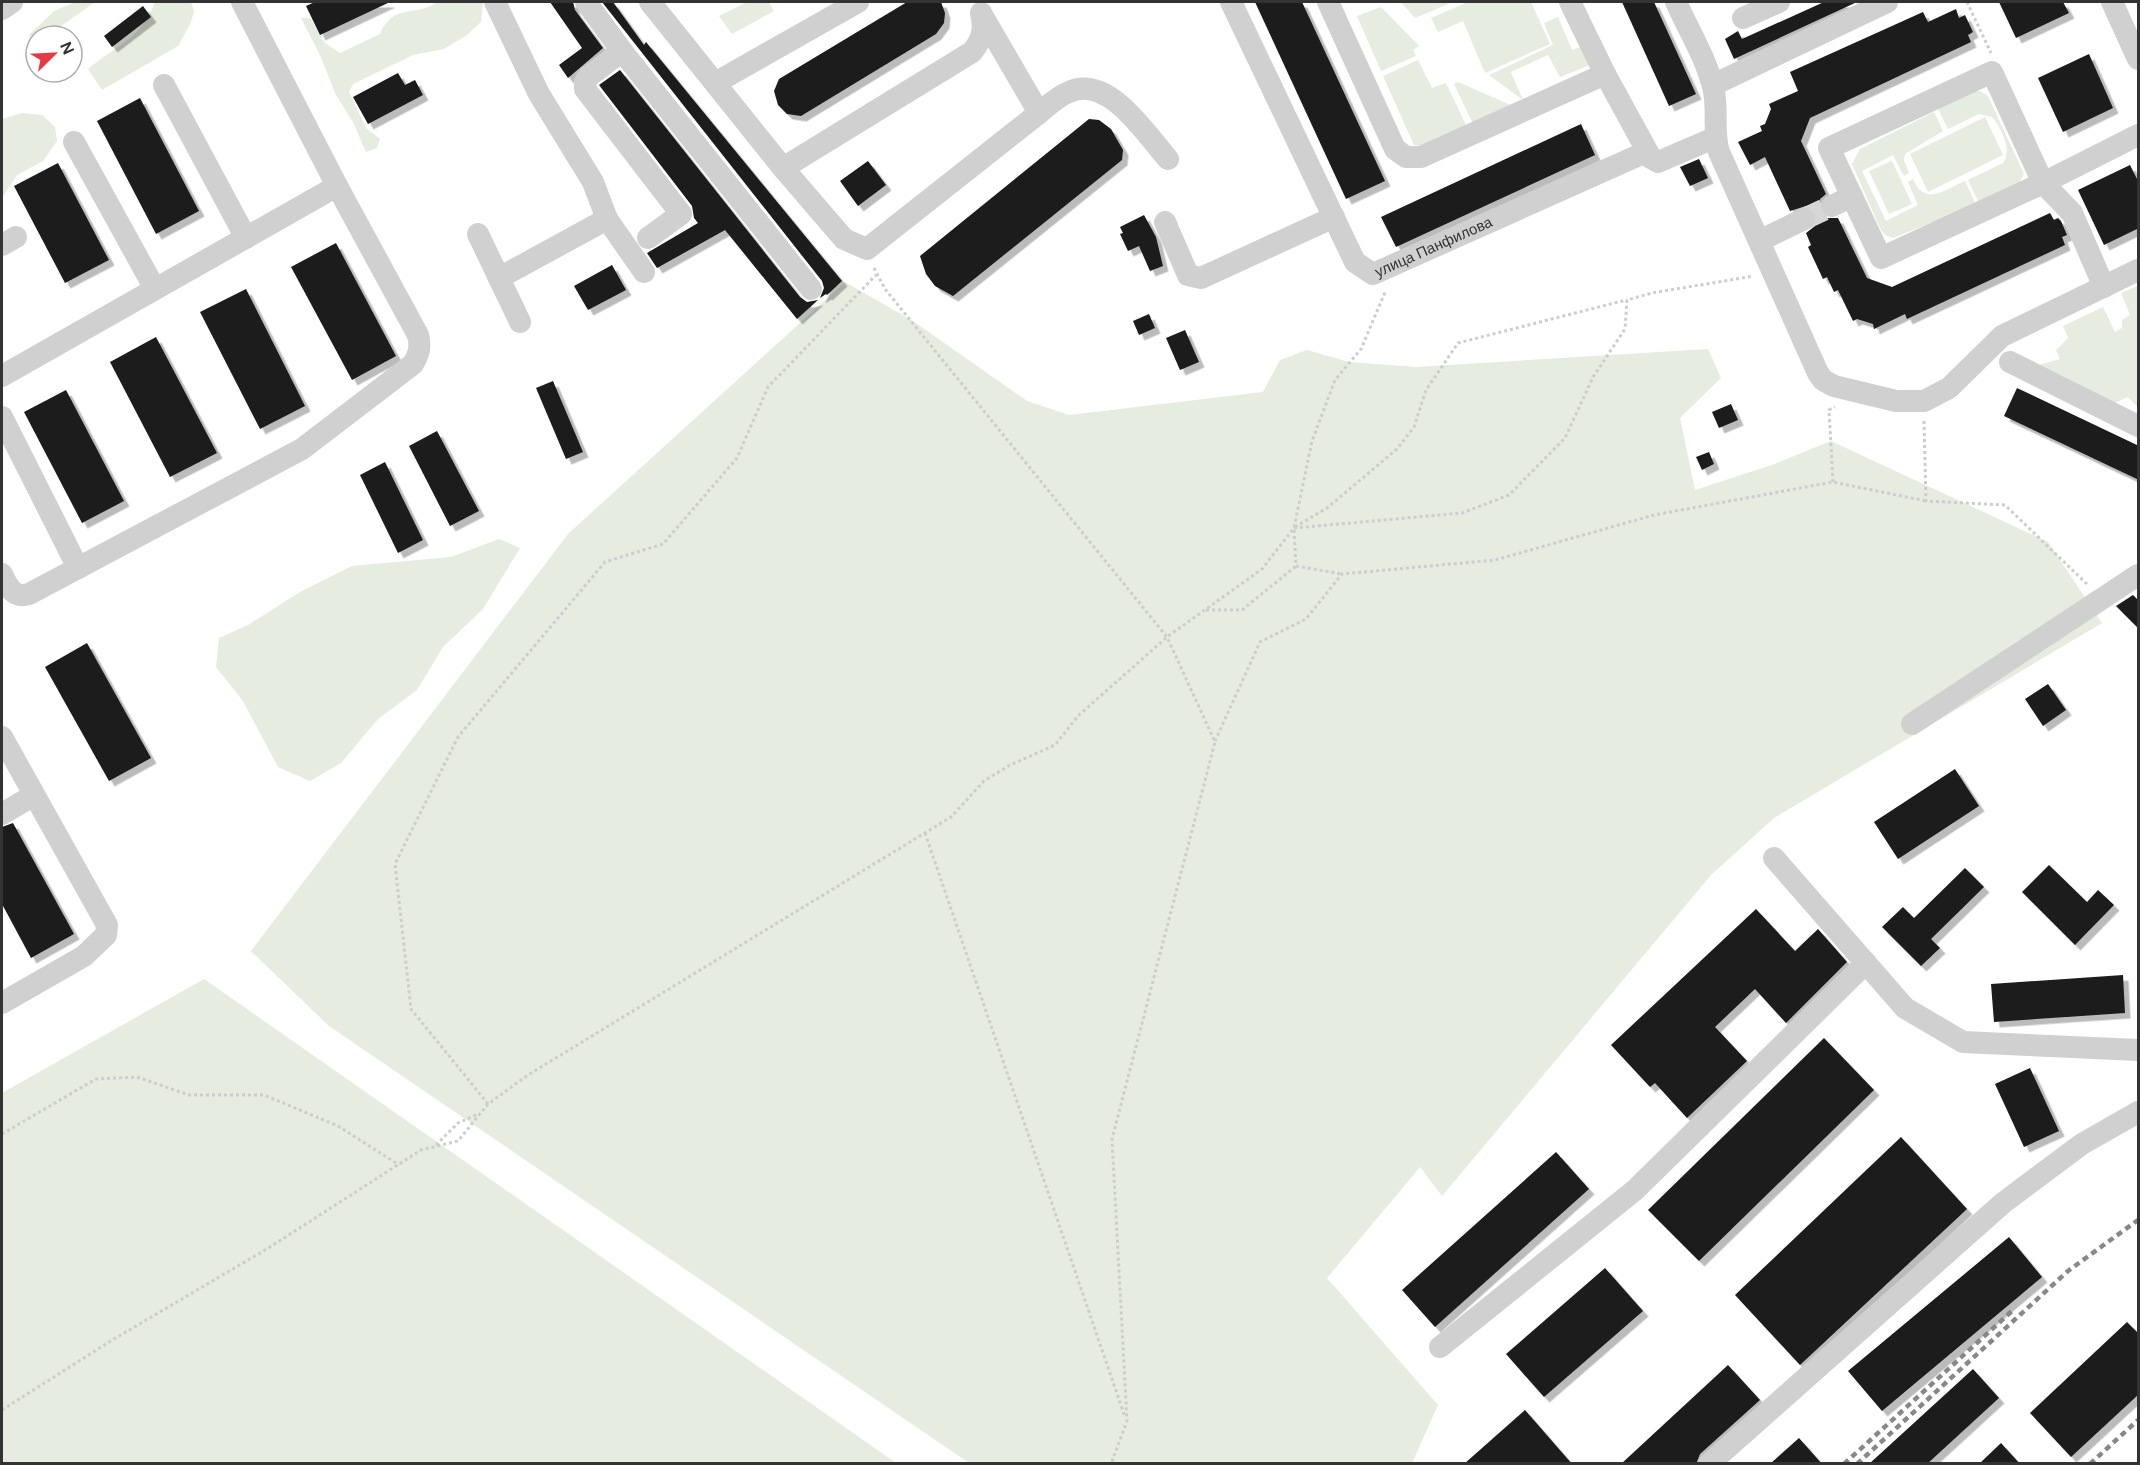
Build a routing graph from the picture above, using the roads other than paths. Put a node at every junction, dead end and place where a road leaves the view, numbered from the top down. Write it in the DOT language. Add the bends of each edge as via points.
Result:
graph roads {
  1 [pos="12,2"];
  2 [pos="243,2"];
  3 [pos="495,2"];
  4 [pos="586,2"];
  5 [pos="650,2"];
  6 [pos="858,2"];
  7 [pos="1231,2"];
  8 [pos="1328,2"];
  9 [pos="1570,2"];
  10 [pos="1676,2"];
  11 [pos="1779,2"];
  12 [pos="1887,2"];
  13 [pos="2112,2"];
  14 [pos="978,8"];
  15 [pos="2,9"];
  16 [pos="1743,18"];
  17 [pos="622,51"];
  18 [pos="2139,59"];
  19 [pos="1605,74"];
  20 [pos="715,83"];
  21 [pos="1713,84"];
  22 [pos="164,85"];
  23 [pos="1039,113"];
  24 [pos="2139,135"];
  25 [pos="1714,138"];
  26 [pos="74,142"];
  27 [pos="1646,152"];
  28 [pos="1168,159"];
  29 [pos="783,168"];
  30 [pos="2043,183"];
  31 [pos="337,186"];
  32 [pos="1334,217"];
  33 [pos="607,219"];
  34 [pos="1804,219"];
  35 [pos="1165,222"];
  36 [pos="478,234"];
  37 [pos="246,238"];
  38 [pos="648,238"];
  39 [pos="1759,241"];
  40 [pos="2139,270"];
  41 [pos="644,272"];
  42 [pos="499,278"];
  43 [pos="2104,287"];
  44 [pos="155,289"];
  45 [pos="811,289"];
  46 [pos="520,322"];
  47 [pos="2010,362"];
  48 [pos="2,376"];
  49 [pos="2,417"];
  50 [pos="2139,426"];
  51 [pos="78,568"];
  52 [pos="2,574"];
  53 [pos="2139,575"];
  54 [pos="1912,724"];
  55 [pos="2,737"];
  56 [pos="34,795"];
  57 [pos="2,814"];
  58 [pos="1774,858"];
  59 [pos="1866,963"];
  60 [pos="2,1003"];
  61 [pos="2139,1050"];
  62 [pos="2139,1112"];
  63 [pos="1440,1347"];
  64 [pos="1709,1464"];
  1 -- 15 [label="street"];
  2 -- 31 [label="street"];
  3 -- 33 [label="street" via="539,94 593,182"];
  4 -- 17 [label="street"];
  5 -- 20 [label="street"];
  6 -- 20 [label="street"];
  7 -- 32 [label="street, улица Панфилова"];
  8 -- 19 [label="street" via="1395,149 1406,158 1421,157"];
  9 -- 19 [label="street"];
  10 -- 21 [label="street"];
  11 -- 16 [label="street"];
  12 -- 21 [label="street"];
  13 -- 18 [label="street"];
  14 -- 23 [label="street"];
  14 -- 29 [label="street" via="984,29 972,52"];
  17 -- 38 [label="street" via="588,77 585,89 681,214"];
  17 -- 45 [label="street"];
  19 -- 27 [label="street"];
  20 -- 29 [label="street"];
  21 -- 25 [label="street"];
  22 -- 37 [label="street"];
  23 -- 28 [label="street" via="1069,91 1092,87 1113,98"];
  23 -- 29 [label="street" via="867,249 844,239"];
  24 -- 30 [label="street"];
  25 -- 27 [label="street" via="1658,162"];
  25 -- 39 [label="street"];
  26 -- 44 [label="street"];
  27 -- 32 [label="street, улица Панфилова" via="1373,274 1355,262"];
  30 -- 30 [label="street" via="1992,72 1829,148 1842,201 1881,258"];
  30 -- 43 [label="street" via="2072,213"];
  31 -- 37 [label="street"];
  31 -- 51 [label="street" via="418,335 420,345 413,364 302,449"];
  32 -- 35 [label="street" via="1201,278 1188,275"];
  33 -- 41 [label="street"];
  33 -- 42 [label="street"];
  34 -- 39 [label="street"];
  36 -- 42 [label="street"];
  37 -- 44 [label="street"];
  39 -- 43 [label="street" via="1818,373 1830,385 1909,403 1924,401 1949,388 2002,336"];
  40 -- 43 [label="street"];
  42 -- 46 [label="street"];
  44 -- 48 [label="street"];
  47 -- 50 [label="street"];
  49 -- 51 [label="street"];
  51 -- 52 [label="street" via="21,596 9,588"];
  53 -- 54 [label="street"];
  55 -- 56 [label="street"];
  56 -- 57 [label="street"];
  56 -- 60 [label="street" via="107,925 106,935 84,956"];
  58 -- 59 [label="street"];
  59 -- 61 [label="street" via="1905,1008 1963,1042"];
  59 -- 63 [label="street" via="1635,1190"];
  62 -- 64 [label="street" via="2082,1144 2002,1203"];
}
